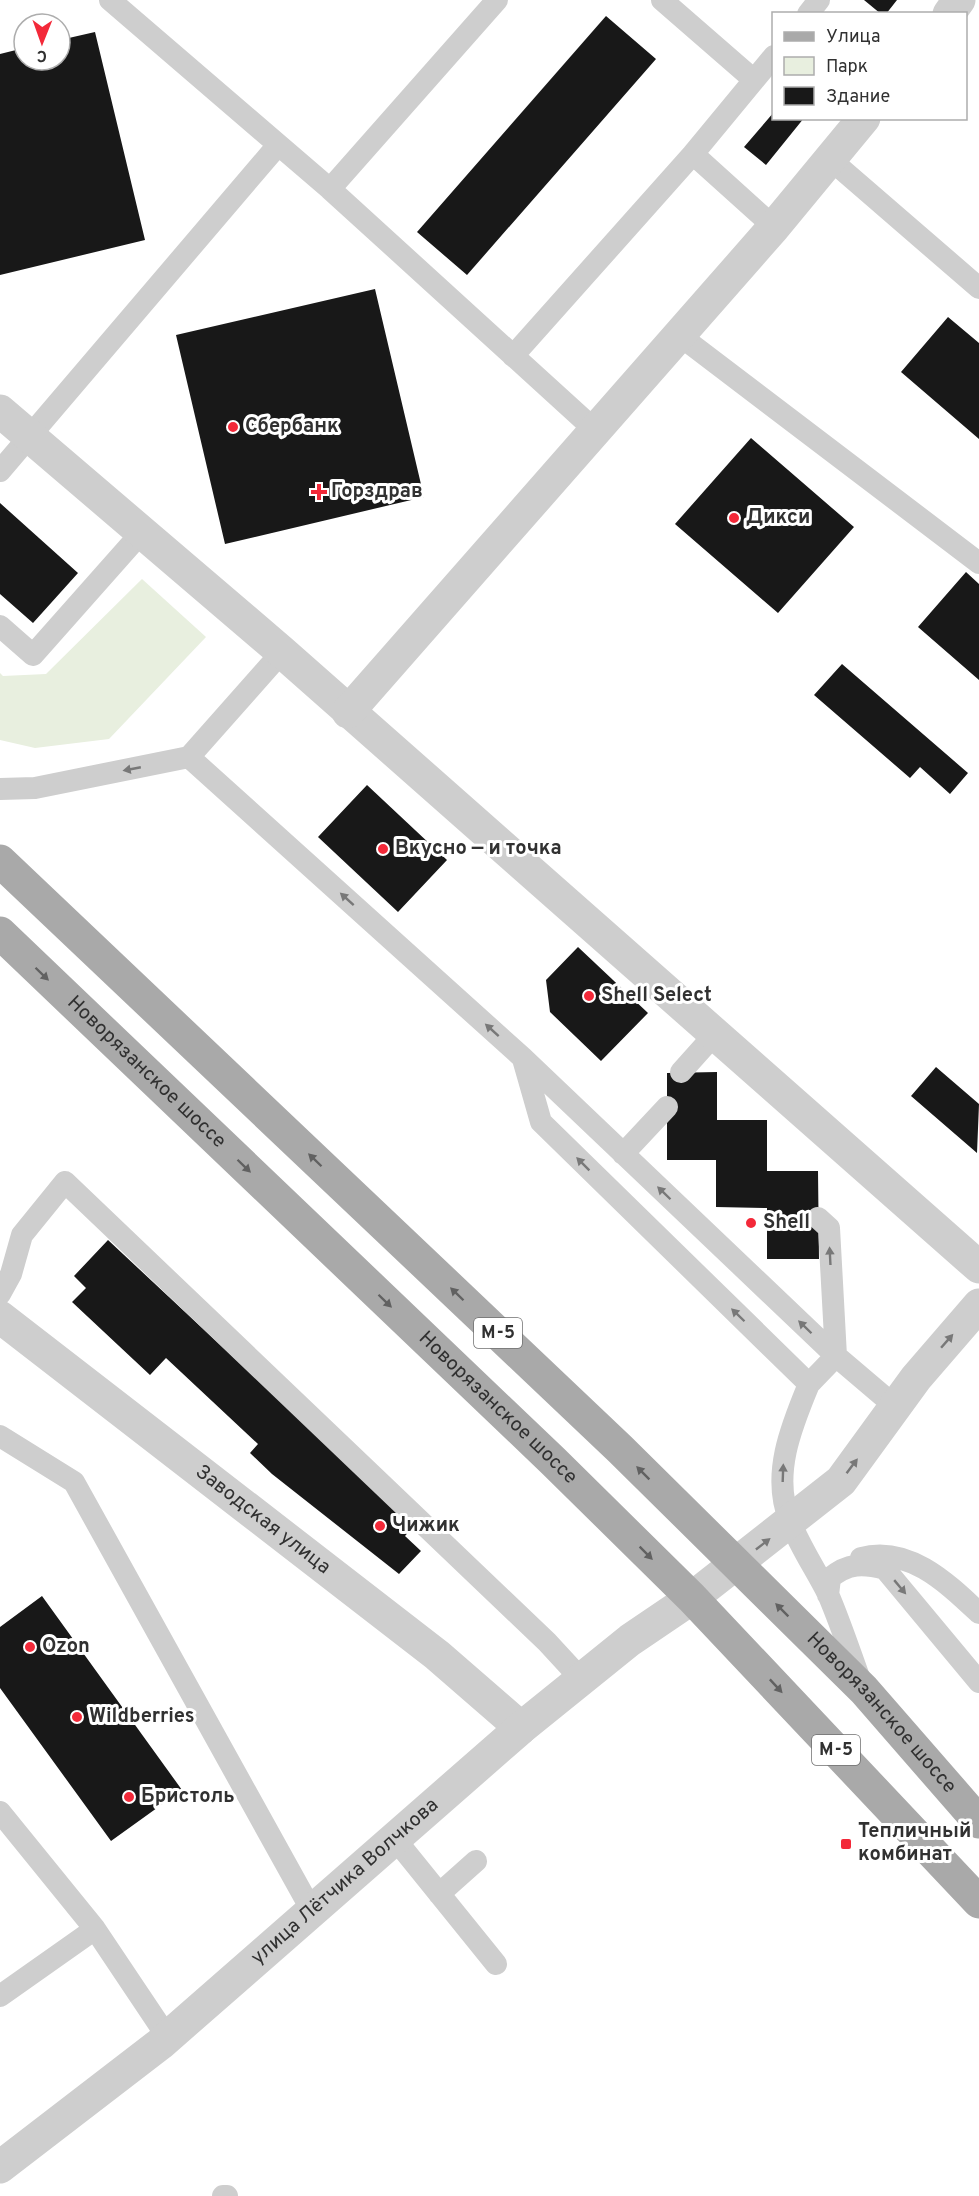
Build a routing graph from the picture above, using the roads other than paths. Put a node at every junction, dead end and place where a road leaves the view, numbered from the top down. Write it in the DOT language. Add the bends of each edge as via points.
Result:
graph roads {
  1 [pos="110,0"];
  2 [pos="497,0"];
  3 [pos="662,0"];
  4 [pos="819,0"];
  5 [pos="810,12"];
  6 [pos="772,58"];
  7 [pos="754,80"];
  8 [pos="862,120"];
  9 [pos="278,145"];
  10 [pos="693,154"];
  11 [pos="831,160"];
  12 [pos="330,189"];
  13 [pos="774,227"];
  14 [pos="979,288"];
  15 [pos="679,335"];
  16 [pos="513,356"];
  17 [pos="0,411"];
  18 [pos="596,431"];
  19 [pos="30,437"];
  20 [pos="0,471"];
  21 [pos="142,532"];
  22 [pos="979,563"];
  23 [pos="0,626"];
  24 [pos="282,652"];
  25 [pos="348,712"];
  26 [pos="189,757"];
  27 [pos="0,789"];
  28 [pos="0,861"];
  29 [pos="0,933"];
  30 [pos="715,1034"];
  31 [pos="523,1058"];
  32 [pos="681,1072"];
  33 [pos="667,1107"];
  34 [pos="623,1154"];
  35 [pos="818,1218"];
  36 [pos="979,1267"];
  37 [pos="0,1294"];
  38 [pos="979,1305"];
  39 [pos="0,1317"];
  40 [pos="836,1356"];
  41 [pos="808,1384"];
  42 [pos="896,1407"];
  43 [pos="0,1436"];
  44 [pos="790,1521"];
  45 [pos="736,1565"];
  46 [pos="842,1568"];
  47 [pos="828,1595"];
  48 [pos="692,1598"];
  49 [pos="979,1613"];
  50 [pos="582,1680"];
  51 [pos="979,1682"];
  52 [pos="864,1690"];
  53 [pos="522,1728"];
  54 [pos="0,1812"];
  55 [pos="979,1821"];
  56 [pos="395,1839"];
  57 [pos="476,1861"];
  58 [pos="439,1894"];
  59 [pos="979,1902"];
  60 [pos="312,1911"];
  61 [pos="95,1929"];
  62 [pos="496,1964"];
  63 [pos="0,1996"];
  64 [pos="168,2038"];
  65 [pos="0,2167"];
  1 -- 9 [label="lane"];
  2 -- 12 [label="lane"];
  3 -- 7 [label="lane"];
  4 -- 5 [label="lane"];
  6 -- 7 [label="lane"];
  7 -- 10 [label="lane"];
  8 -- 11 [label="street"];
  9 -- 12 [label="lane"];
  9 -- 19 [label="lane"];
  10 -- 13 [label="lane"];
  10 -- 16 [label="lane"];
  11 -- 13 [label="street"];
  11 -- 14 [label="lane"];
  12 -- 16 [label="lane"];
  13 -- 15 [label="street"];
  15 -- 18 [label="street"];
  15 -- 22 [label="lane"];
  16 -- 18 [label="lane"];
  17 -- 19 [label="street"];
  18 -- 25 [label="street"];
  19 -- 20 [label="lane"];
  19 -- 21 [label="street"];
  21 -- 23 [label="lane" via="33,655"];
  21 -- 24 [label="street"];
  24 -- 25 [label="street"];
  24 -- 26 [label="lane"];
  25 -- 30 [label="street"];
  26 -- 27 [label="lane, one-way" via="35,788"];
  31 -- 26 [label="lane, one-way"];
  45 -- 28 [label="main road, Новорязанское шоссе / М-5, one-way" via="620,1449"];
  29 -- 48 [label="main road, Новорязанское шоссе / М-5, one-way"];
  30 -- 32 [label="lane"];
  30 -- 36 [label="street"];
  31 -- 34 [label="lane"];
  41 -- 31 [label="lane, one-way" via="541,1122"];
  33 -- 34 [label="lane"];
  40 -- 34 [label="lane, one-way"];
  40 -- 35 [label="lane, one-way" via="829,1228"];
  37 -- 50 [label="lane" via="11,1274 22,1235 65,1182"];
  42 -- 38 [label="street, улица Лётчика Волчкова, one-way"];
  39 -- 53 [label="street, Заводская улица" via="437,1655"];
  40 -- 41 [label="lane"];
  40 -- 42 [label="lane"];
  44 -- 41 [label="lane, one-way" via="783,1501 783,1467 792,1424"];
  44 -- 42 [label="street, улица Лётчика Волчкова, one-way" via="841,1481"];
  43 -- 60 [label="lane" via="74,1482"];
  45 -- 44 [label="street, улица Лётчика Волчкова, one-way"];
  44 -- 47 [label="lane"];
  45 -- 48 [label="street, улица Лётчика Волчкова"];
  52 -- 45 [label="main road, Новорязанское шоссе / М-5, one-way"];
  46 -- 47 [label="lane" via="830,1578"];
  46 -- 49 [label="lane" via="873,1554 893,1555 914,1562 949,1585"];
  46 -- 51 [label="lane, one-way" via="863,1563 885,1569"];
  47 -- 52 [label="lane"];
  48 -- 50 [label="street, улица Лётчика Волчкова" via="630,1640"];
  48 -- 59 [label="main road, Новорязанское шоссе / М-5, one-way"];
  50 -- 53 [label="street, улица Лётчика Волчкова"];
  52 -- 55 [label="main road, Новорязанское шоссе / М-5"];
  53 -- 56 [label="street, улица Лётчика Волчкова"];
  54 -- 61 [label="lane"];
  56 -- 58 [label="lane"];
  56 -- 60 [label="street, улица Лётчика Волчкова"];
  57 -- 58 [label="lane"];
  58 -- 62 [label="lane"];
  60 -- 64 [label="street, улица Лётчика Волчкова"];
  61 -- 63 [label="lane"];
  61 -- 64 [label="lane"];
  64 -- 65 [label="street, улица Лётчика Волчкова"];
}
